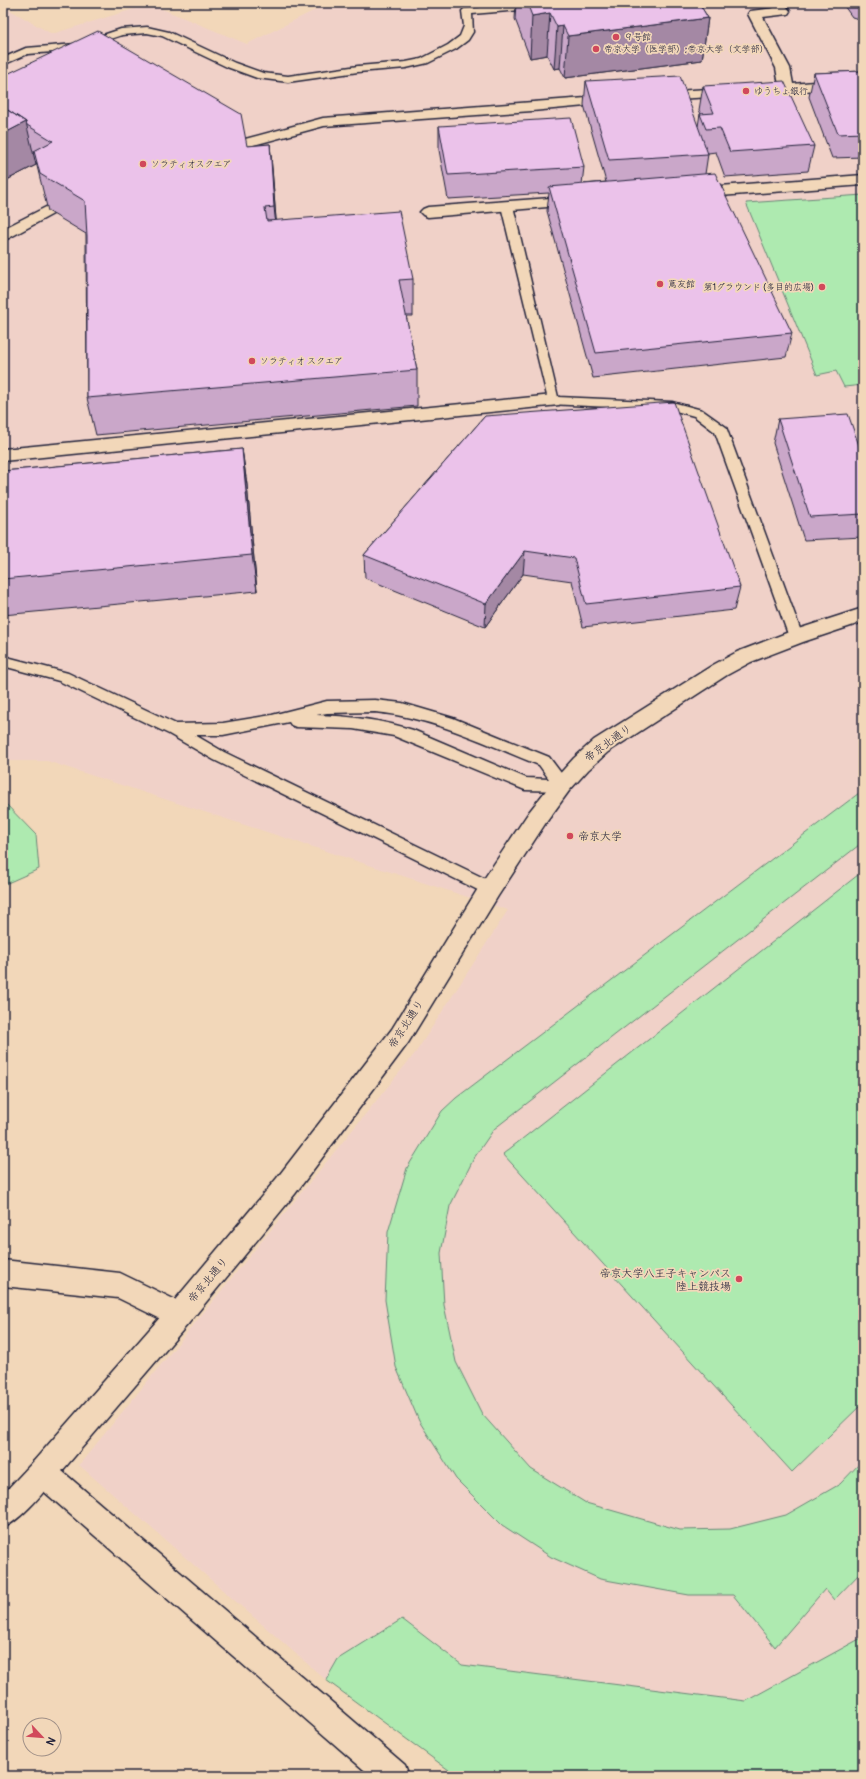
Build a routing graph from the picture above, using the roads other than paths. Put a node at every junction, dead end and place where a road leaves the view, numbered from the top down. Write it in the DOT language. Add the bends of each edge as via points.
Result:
graph roads {
  1 [pos="568,3"];
  2 [pos="777,3"];
  3 [pos="485,6"];
  4 [pos="3,62"];
  5 [pos="863,80"];
  6 [pos="787,89"];
  7 [pos="641,97"];
  8 [pos="626,98"];
  9 [pos="239,145"];
  10 [pos="863,180"];
  11 [pos="681,194"];
  12 [pos="594,200"];
  13 [pos="507,206"];
  14 [pos="48,211"];
  15 [pos="428,212"];
  16 [pos="3,235"];
  17 [pos="553,401"];
  18 [pos="3,455"];
  19 [pos="863,616"];
  20 [pos="796,637"];
  21 [pos="3,662"];
  22 [pos="272,721"];
  23 [pos="174,730"];
  24 [pos="562,785"];
  25 [pos="490,889"];
  26 [pos="3,1273"];
  27 [pos="179,1315"];
  28 [pos="43,1472"];
  29 [pos="3,1514"];
  30 [pos="394,1776"];
  1 -- 3 [label="lane"];
  2 -- 6 [label="street" via="782,12 755,14 783,68"];
  3 -- 4 [label="lane" via="467,11 470,26 464,38 424,61 288,79 261,76 165,34 147,30 121,32 77,47 26,51"];
  5 -- 6 [label="street"];
  6 -- 7 [label="street"];
  8 -- 9 [label="street" via="323,122"];
  10 -- 11 [label="street"];
  12 -- 13 [label="street"];
  13 -- 15 [label="street"];
  13 -- 17 [label="lane"];
  14 -- 16 [label="street"];
  17 -- 18 [label="street"];
  17 -- 20 [label="lane" via="672,406 698,413 721,430"];
  19 -- 20 [label="street, 帝京北通り"];
  20 -- 24 [label="street, 帝京北通り" via="744,657 713,674 601,746 580,764"];
  21 -- 23 [label="lane" via="63,676"];
  22 -- 23 [label="lane" via="223,729"];
  22 -- 24 [label="lane" via="344,721 388,728 408,734 525,784"];
  22 -- 24 [label="lane" via="327,707 375,706 402,709 448,722 544,761"];
  23 -- 25 [label="lane" via="218,756"];
  24 -- 25 [label="street, 帝京北通り"];
  25 -- 27 [label="street, 帝京北通り" via="400,1036 286,1186"];
  26 -- 27 [label="street" via="120,1286"];
  27 -- 28 [label="street, 帝京北通り"];
  28 -- 29 [label="street, 帝京北通り"];
  28 -- 30 [label="street"];
}
